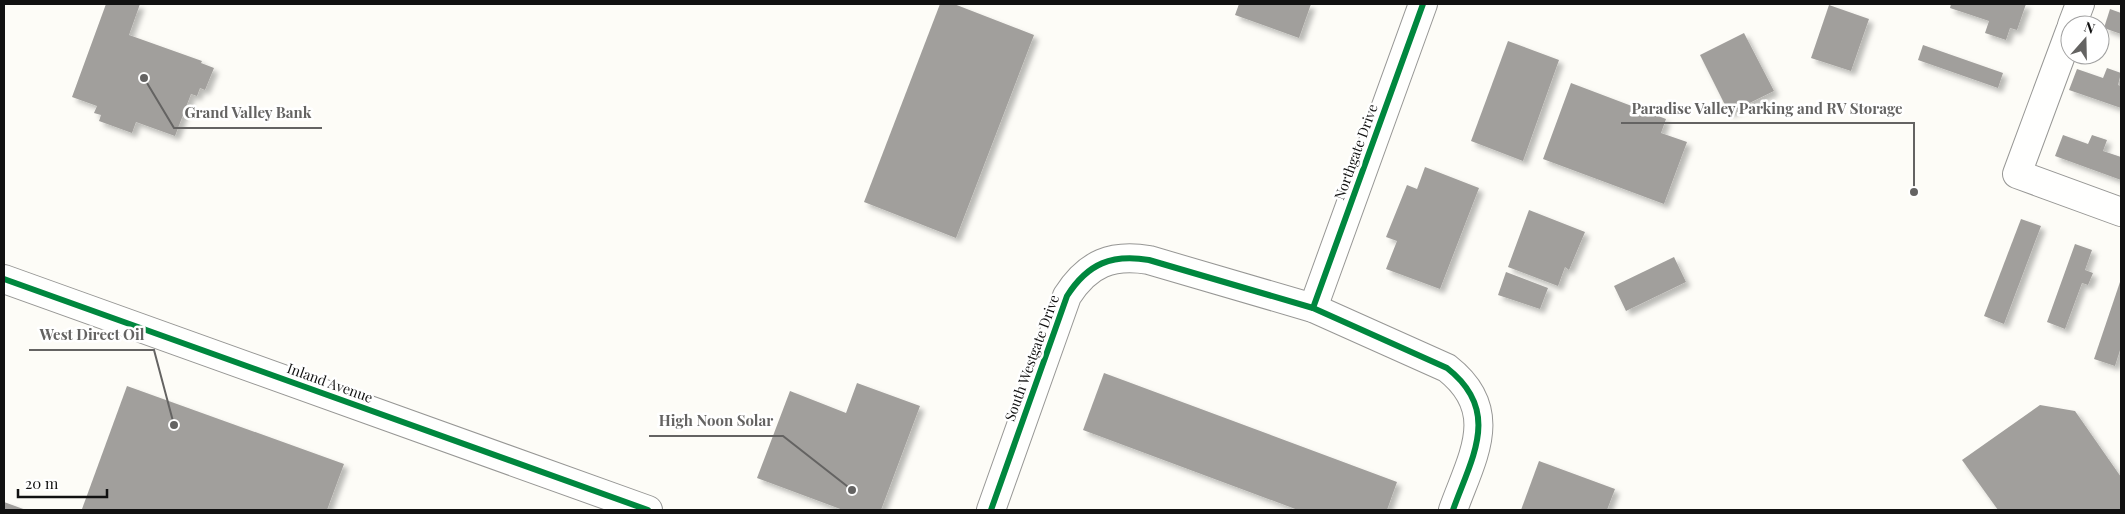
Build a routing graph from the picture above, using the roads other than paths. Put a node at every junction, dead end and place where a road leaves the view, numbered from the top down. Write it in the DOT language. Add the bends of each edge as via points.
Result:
graph roads {
  1 [pos="1423,4"];
  2 [pos="2060,57"];
  3 [pos="2121,212"];
  4 [pos="4,279"];
  5 [pos="1313,308"];
  6 [pos="648,510"];
  7 [pos="990,510"];
  8 [pos="1453,510"];
  1 -- 5 [label="street, Northgate Drive"];
  2 -- 3 [label="street" via="2016,174"];
  4 -- 6 [label="street, Inland Avenue"];
  5 -- 7 [label="street, South Westgate Drive" via="1149,260 1114,258 1098,264 1075,283 1067,296"];
  5 -- 8 [label="street, South Westgate Drive" via="1447,368 1468,388 1479,413 1478,440"];
}
